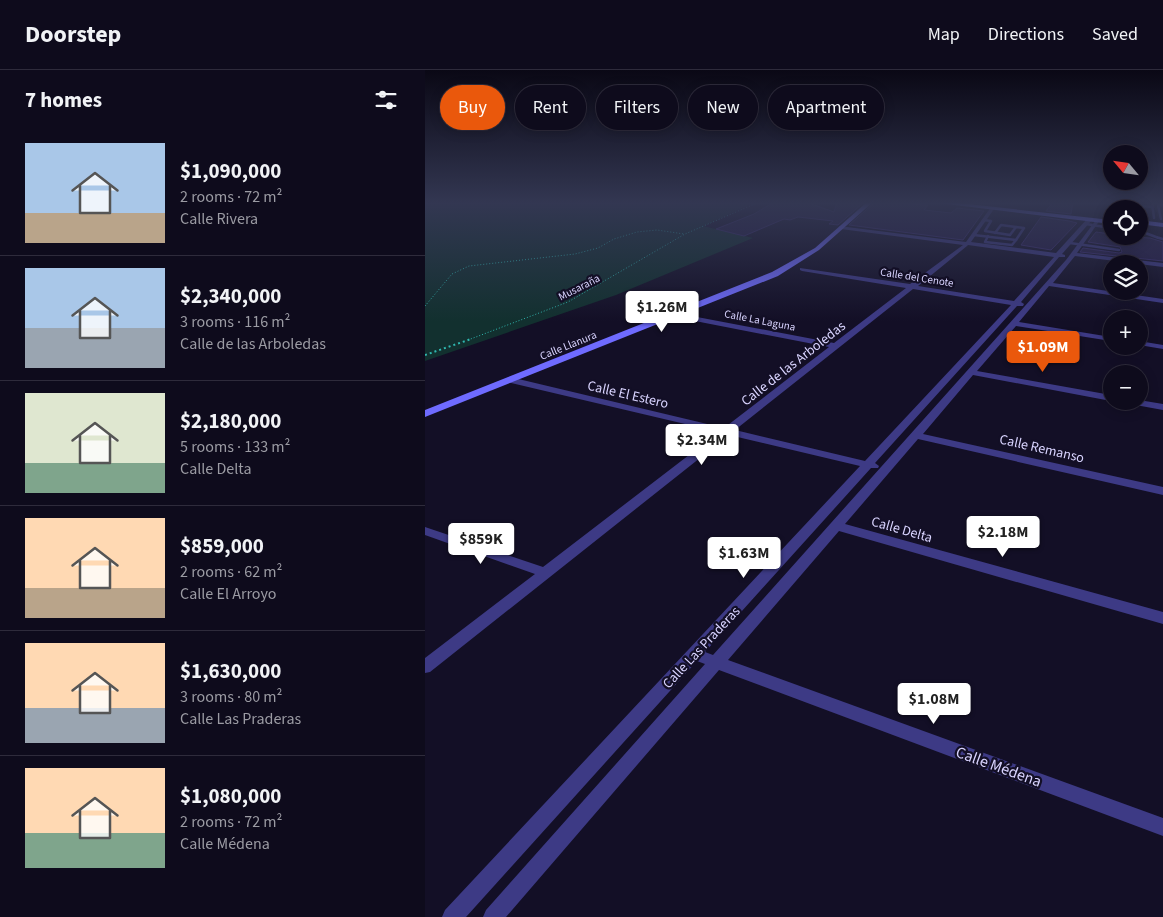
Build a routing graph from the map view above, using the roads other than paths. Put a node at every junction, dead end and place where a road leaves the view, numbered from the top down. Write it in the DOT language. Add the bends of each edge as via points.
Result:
graph roads {
  1 [pos="824,242"];
  2 [pos="942,242"];
  3 [pos="969,242"];
  4 [pos="985,242"];
  5 [pos="1014,242"];
  6 [pos="1083,242"];
  7 [pos="1070,243"];
  8 [pos="966,245"];
  9 [pos="1080,245"];
  10 [pos="1119,250"];
  11 [pos="1067,255"];
  12 [pos="1163,265"];
  13 [pos="802,269"];
  14 [pos="1047,284"];
  15 [pos="912,286"];
  16 [pos="1163,300"];
  17 [pos="1022,304"];
  18 [pos="679,313"];
  19 [pos="1013,323"];
  20 [pos="1103,338"];
  21 [pos="1148,344"];
  22 [pos="837,346"];
  23 [pos="1163,347"];
  24 [pos="971,372"];
  25 [pos="511,380"];
  26 [pos="1103,397"];
  27 [pos="1148,405"];
  28 [pos="1163,408"];
  29 [pos="425,414"];
  30 [pos="727,431"];
  31 [pos="915,435"];
  32 [pos="868,464"];
  33 [pos="885,469"];
  34 [pos="1163,491"];
  35 [pos="836,526"];
  36 [pos="425,531"];
  37 [pos="545,573"];
  38 [pos="1163,618"];
  39 [pos="694,654"];
  40 [pos="717,661"];
  41 [pos="425,666"];
  42 [pos="1163,827"];
  43 [pos="452,917"];
  44 [pos="493,917"];
  1 -- 18 [label="main road, Calle Llanura" via="781,271"];
  2 -- 8 [label="street"];
  3 -- 8 [label="street, Calle de las Arboledas"];
  4 -- 5 [label="lane" via="1012,245"];
  6 -- 9 [label="street, Calle Las Praderas"];
  7 -- 9 [label="lane"];
  7 -- 11 [label="street, Calle Las Praderas"];
  8 -- 11 [label="street"];
  8 -- 15 [label="street, Calle de las Arboledas"];
  9 -- 10 [label="lane"];
  9 -- 11 [label="street, Calle Las Praderas"];
  11 -- 12 [label="street"];
  11 -- 14 [label="street, Calle Las Praderas"];
  11 -- 17 [label="street, Calle Las Praderas"];
  13 -- 15 [label="street, Calle del Cenote"];
  14 -- 16 [label="street"];
  14 -- 17 [label="street, Calle Las Praderas"];
  15 -- 17 [label="street, Calle del Cenote"];
  15 -- 22 [label="street, Calle de las Arboledas"];
  17 -- 19 [label="street, Calle Las Praderas"];
  17 -- 32 [label="street, Calle Las Praderas"];
  18 -- 22 [label="street, Calle La Laguna" via="695,319"];
  18 -- 25 [label="main road, Calle Llanura"];
  19 -- 20 [label="street"];
  19 -- 24 [label="street, Calle Las Praderas"];
  21 -- 23 [label="street"];
  22 -- 30 [label="street, Calle de las Arboledas"];
  24 -- 26 [label="street"];
  24 -- 31 [label="street, Calle Las Praderas"];
  25 -- 29 [label="main road, Calle Llanura"];
  25 -- 30 [label="street, Calle El Estero"];
  27 -- 28 [label="street"];
  30 -- 32 [label="street, Calle El Estero"];
  30 -- 37 [label="street, Calle de las Arboledas"];
  31 -- 33 [label="street, Calle Las Praderas"];
  31 -- 34 [label="street, Calle Remanso"];
  32 -- 33 [label="street, Calle El Estero"];
  32 -- 39 [label="street, Calle Las Praderas"];
  33 -- 35 [label="street, Calle Las Praderas"];
  35 -- 38 [label="street, Calle Delta"];
  35 -- 40 [label="street, Calle Las Praderas"];
  36 -- 37 [label="street"];
  37 -- 41 [label="street, Calle de las Arboledas"];
  39 -- 40 [label="street, Calle Médena"];
  39 -- 43 [label="street, Calle Las Praderas"];
  40 -- 42 [label="street, Calle Médena"];
  40 -- 44 [label="street, Calle Las Praderas"];
}
